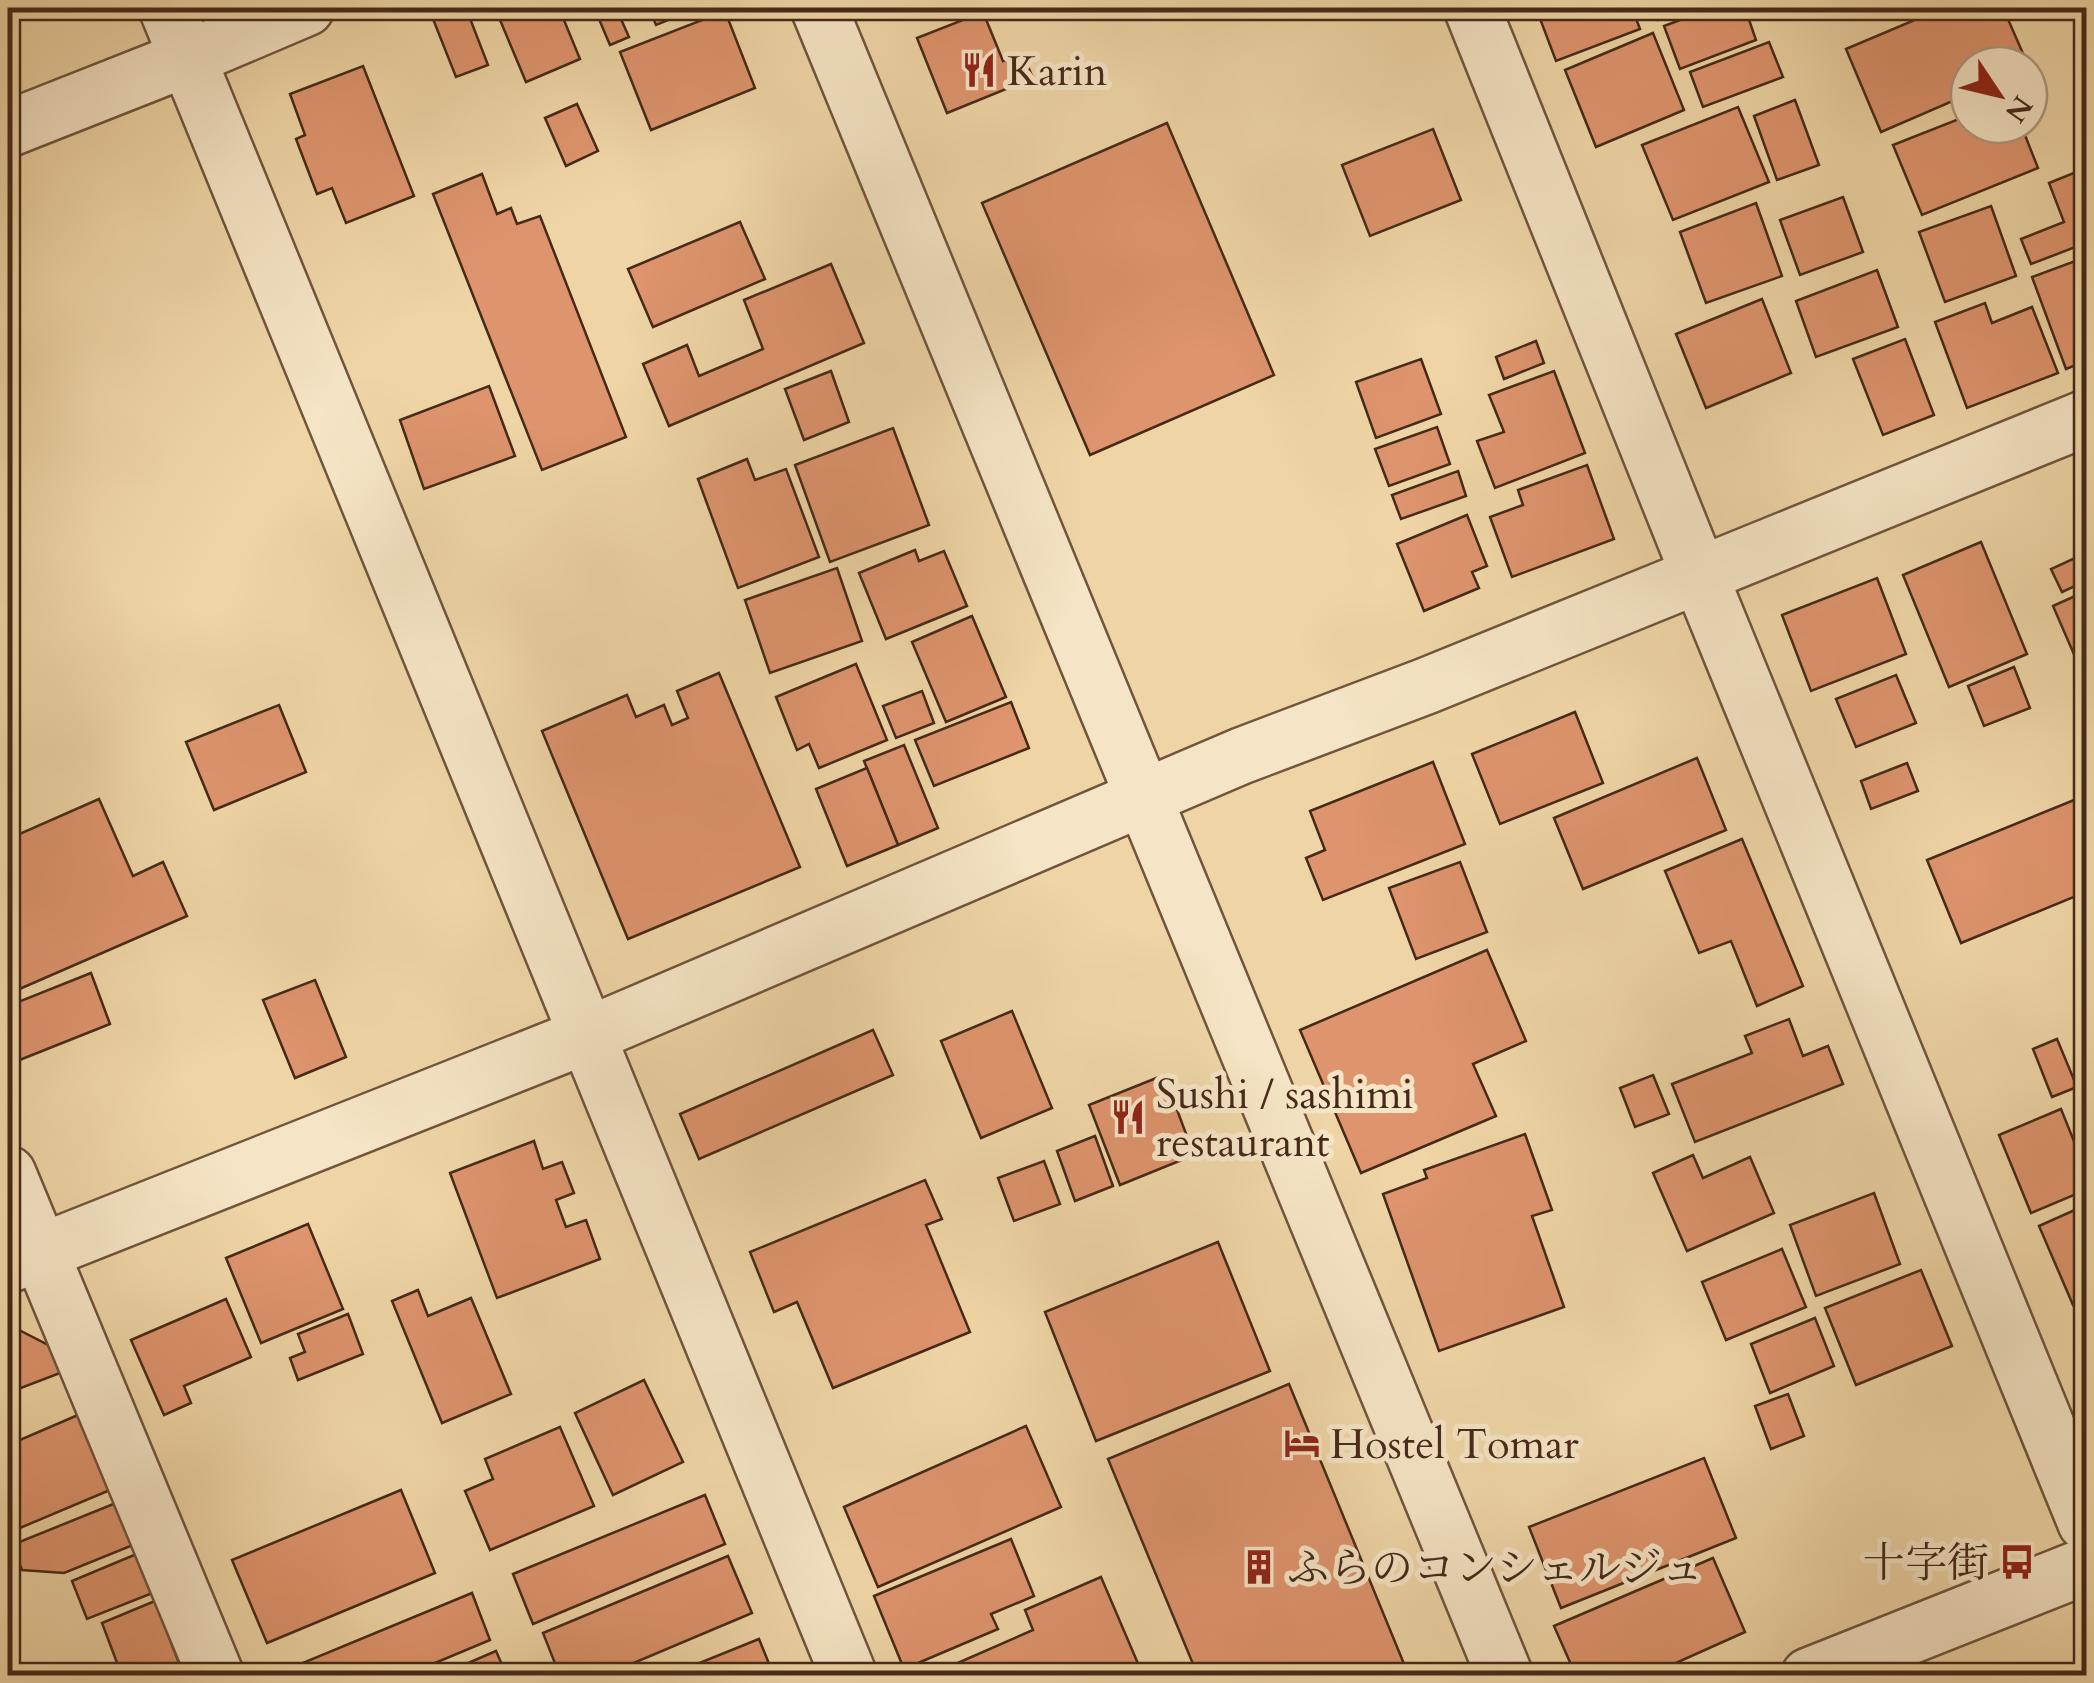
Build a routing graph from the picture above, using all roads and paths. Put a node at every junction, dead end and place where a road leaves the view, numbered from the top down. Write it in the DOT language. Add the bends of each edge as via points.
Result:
graph roads {
  1 [pos="168,8"];
  2 [pos="306,8"];
  3 [pos="818,8"];
  4 [pos="1472,8"];
  5 [pos="188,58"];
  6 [pos="8,129"];
  7 [pos="2086,418"];
  8 [pos="1699,574"];
  9 [pos="1145,798"];
  10 [pos="588,1035"];
  11 [pos="8,1174"];
  12 [pos="24,1258"];
  13 [pos="2086,1524"];
  14 [pos="2086,1566"];
  15 [pos="216,1676"];
  16 [pos="849,1676"];
  17 [pos="1505,1676"];
  18 [pos="1809,1676"];
  1 -- 5 [label="street"];
  2 -- 5 [label="street"];
  3 -- 9 [label="street"];
  4 -- 8 [label="street"];
  5 -- 6 [label="street"];
  5 -- 10 [label="street"];
  7 -- 8 [label="street"];
  8 -- 9 [label="street"];
  8 -- 13 [label="street"];
  9 -- 10 [label="street"];
  9 -- 17 [label="street"];
  10 -- 12 [label="street"];
  10 -- 16 [label="street"];
  11 -- 12 [label="street"];
  12 -- 15 [label="street"];
  14 -- 18 [label="street"];
}
